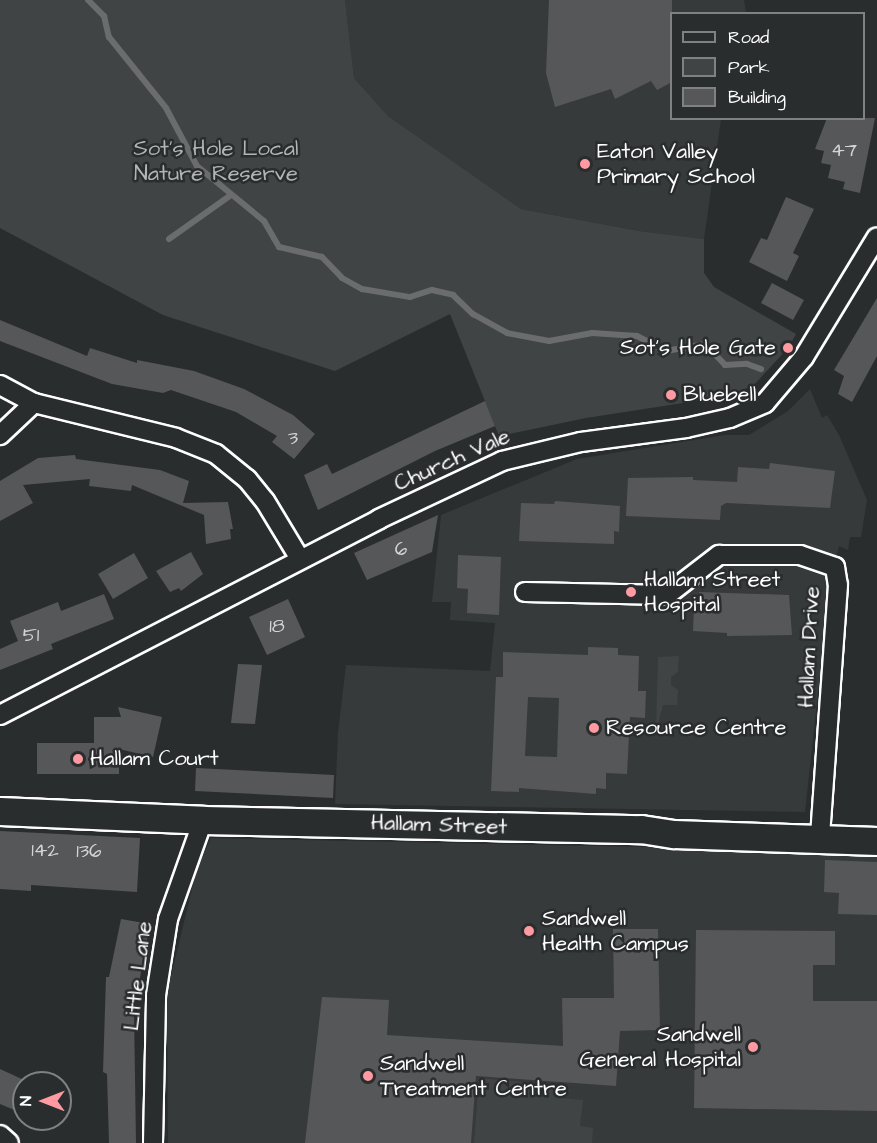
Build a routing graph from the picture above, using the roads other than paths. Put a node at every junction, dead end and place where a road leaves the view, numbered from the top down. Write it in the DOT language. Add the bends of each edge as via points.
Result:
graph roads {
  1 [pos="874,247"];
  2 [pos="0,385"];
  3 [pos="34,403"];
  4 [pos="0,435"];
  5 [pos="300,559"];
  6 [pos="525,592"];
  7 [pos="0,715"];
  8 [pos="0,811"];
  9 [pos="203,820"];
  10 [pos="820,839"];
  11 [pos="877,841"];
  12 [pos="0,1135"];
  13 [pos="9,1143"];
  14 [pos="153,1143"];
  1 -- 5 [label="street, Church Vale" via="804,357 765,403 730,418 687,428 581,442 502,461"];
  2 -- 3 [label="street"];
  3 -- 4 [label="street"];
  3 -- 5 [label="street" via="176,438 216,454 247,479 265,501"];
  5 -- 7 [label="street, Church Vale"];
  6 -- 10 [label="street, Hallam Drive" via="667,596 705,563 730,554 800,555 835,567 838,585"];
  8 -- 9 [label="street, Hallam Street"];
  9 -- 10 [label="street, Hallam Street" via="642,829 674,834"];
  9 -- 14 [label="street, Little Lane" via="168,919 156,995"];
  10 -- 11 [label="street, Hallam Street"];
  12 -- 13 [label="street"];
}
